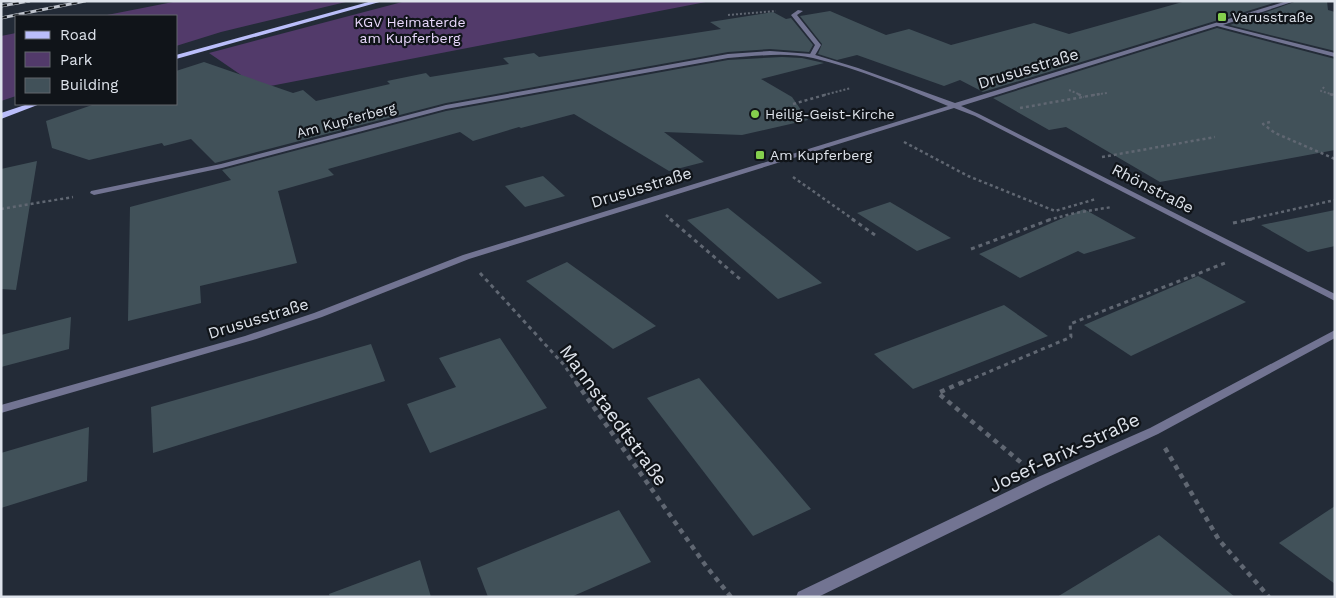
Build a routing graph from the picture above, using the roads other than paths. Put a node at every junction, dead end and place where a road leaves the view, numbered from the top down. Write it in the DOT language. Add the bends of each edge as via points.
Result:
graph roads {
  1 [pos="380,1"];
  2 [pos="1293,1"];
  3 [pos="800,11"];
  4 [pos="1217,25"];
  5 [pos="1335,55"];
  6 [pos="812,56"];
  7 [pos="178,57"];
  8 [pos="33,105"];
  9 [pos="956,106"];
  10 [pos="1,116"];
  11 [pos="94,193"];
  12 [pos="1335,298"];
  13 [pos="1335,332"];
  14 [pos="1,409"];
  15 [pos="804,597"];
  1 -- 7 [label="main road"];
  2 -- 4 [label="street, Drususstraße"];
  3 -- 6 [label="street" via="794,15 818,44"];
  4 -- 5 [label="street"];
  4 -- 9 [label="street, Drususstraße"];
  6 -- 9 [label="street, Am Kupferberg"];
  6 -- 11 [label="street, Am Kupferberg" via="770,53 728,56 488,98 222,166"];
  8 -- 10 [label="main road"];
  9 -- 12 [label="street, Rhönstraße"];
  9 -- 14 [label="street, Drususstraße" via="466,257 318,315 249,338"];
  13 -- 15 [label="street, Josef-Brix-Straße" via="1154,431"];
}
